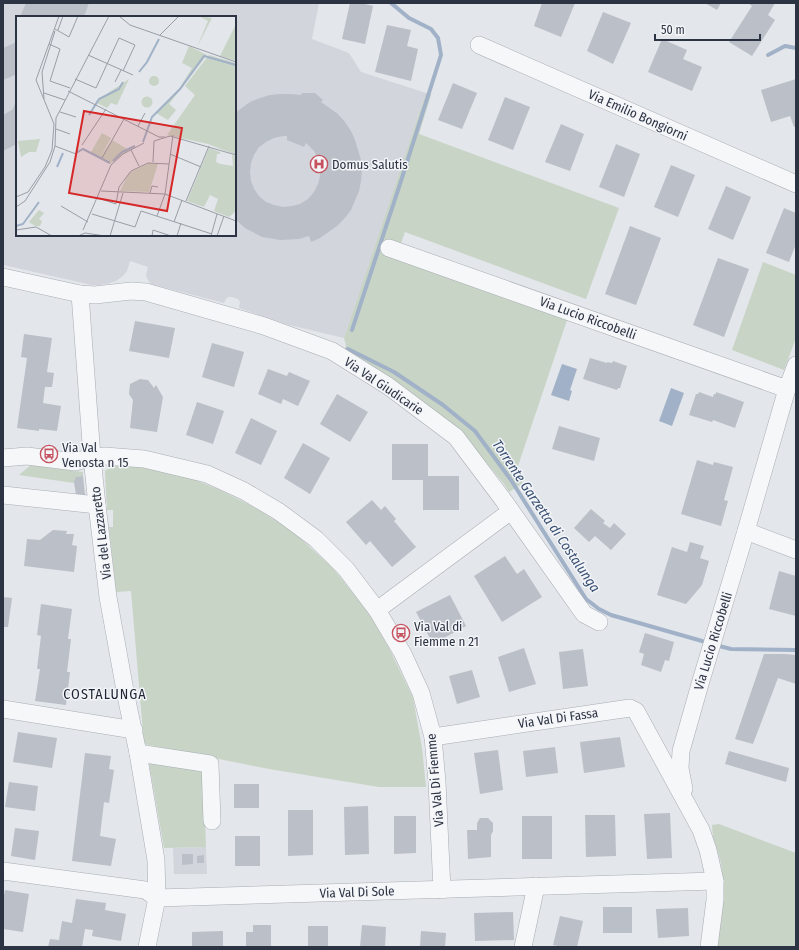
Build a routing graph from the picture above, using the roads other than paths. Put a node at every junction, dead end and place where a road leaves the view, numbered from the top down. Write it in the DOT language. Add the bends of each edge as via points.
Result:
graph roads {
  1 [pos="480,45"];
  2 [pos="796,184"];
  3 [pos="388,248"];
  4 [pos="3,278"];
  5 [pos="80,294"];
  6 [pos="796,365"];
  7 [pos="787,389"];
  8 [pos="92,457"];
  9 [pos="3,458"];
  10 [pos="3,495"];
  11 [pos="97,506"];
  12 [pos="511,511"];
  13 [pos="746,531"];
  14 [pos="796,550"];
  15 [pos="377,610"];
  16 [pos="599,622"];
  17 [pos="3,709"];
  18 [pos="134,730"];
  19 [pos="433,737"];
  20 [pos="681,751"];
  21 [pos="659,752"];
  22 [pos="138,753"];
  23 [pos="689,808"];
  24 [pos="212,821"];
  25 [pos="3,871"];
  26 [pos="715,881"];
  27 [pos="536,886"];
  28 [pos="442,890"];
  29 [pos="157,898"];
  30 [pos="147,947"];
  31 [pos="523,947"];
  32 [pos="710,947"];
  1 -- 2 [label="street, Via Emilio Bongiorni"];
  3 -- 7 [label="street, Via Lucio Riccobelli"];
  4 -- 5 [label="street"];
  5 -- 8 [label="street, Via del Lazzaretto"];
  5 -- 12 [label="street, Via Val Giudicarie" via="146,292 264,326 332,351 388,386 456,437"];
  6 -- 7 [label="street, Via Lucio Riccobelli"];
  7 -- 13 [label="street, Via Lucio Riccobelli"];
  8 -- 9 [label="street, Via Val Di Fiemme" via="75,462 27,456"];
  8 -- 11 [label="street, Via del Lazzaretto"];
  8 -- 15 [label="street, Via Val Di Fiemme" via="144,459 207,474 244,491 278,510 316,539 346,569"];
  10 -- 11 [label="street"];
  11 -- 18 [label="street, Via del Lazzaretto" via="108,597"];
  12 -- 15 [label="street"];
  12 -- 16 [label="street, Via Val Giudicarie" via="584,614"];
  13 -- 14 [label="street"];
  13 -- 20 [label="street, Via Lucio Riccobelli"];
  15 -- 19 [label="street, Via Val Di Fiemme" via="403,654 421,693"];
  17 -- 18 [label="street"];
  18 -- 22 [label="street, Via del Lazzaretto"];
  19 -- 21 [label="street, Via Val Di Fassa" via="630,708 636,711"];
  19 -- 28 [label="street, Via Val Di Fiemme"];
  20 -- 21 [label="street" via="670,757"];
  20 -- 23 [label="street, Via Lucio Riccobelli" via="680,768"];
  21 -- 23 [label="street, Via Val Di Fassa"];
  22 -- 24 [label="street" via="210,764"];
  22 -- 29 [label="street, Via del Lazzaretto" via="156,860"];
  23 -- 26 [label="street, Via Val Di Fassa" via="701,830"];
  25 -- 29 [label="street, Via Val Di Sole" via="145,890"];
  26 -- 27 [label="street, Via Val Di Sole"];
  26 -- 32 [label="street, Via Val Di Fassa"];
  27 -- 28 [label="street, Via Val Di Sole"];
  27 -- 31 [label="street"];
  28 -- 29 [label="street, Via Val Di Sole"];
  29 -- 30 [label="street, Via del Lazzaretto"];
}
